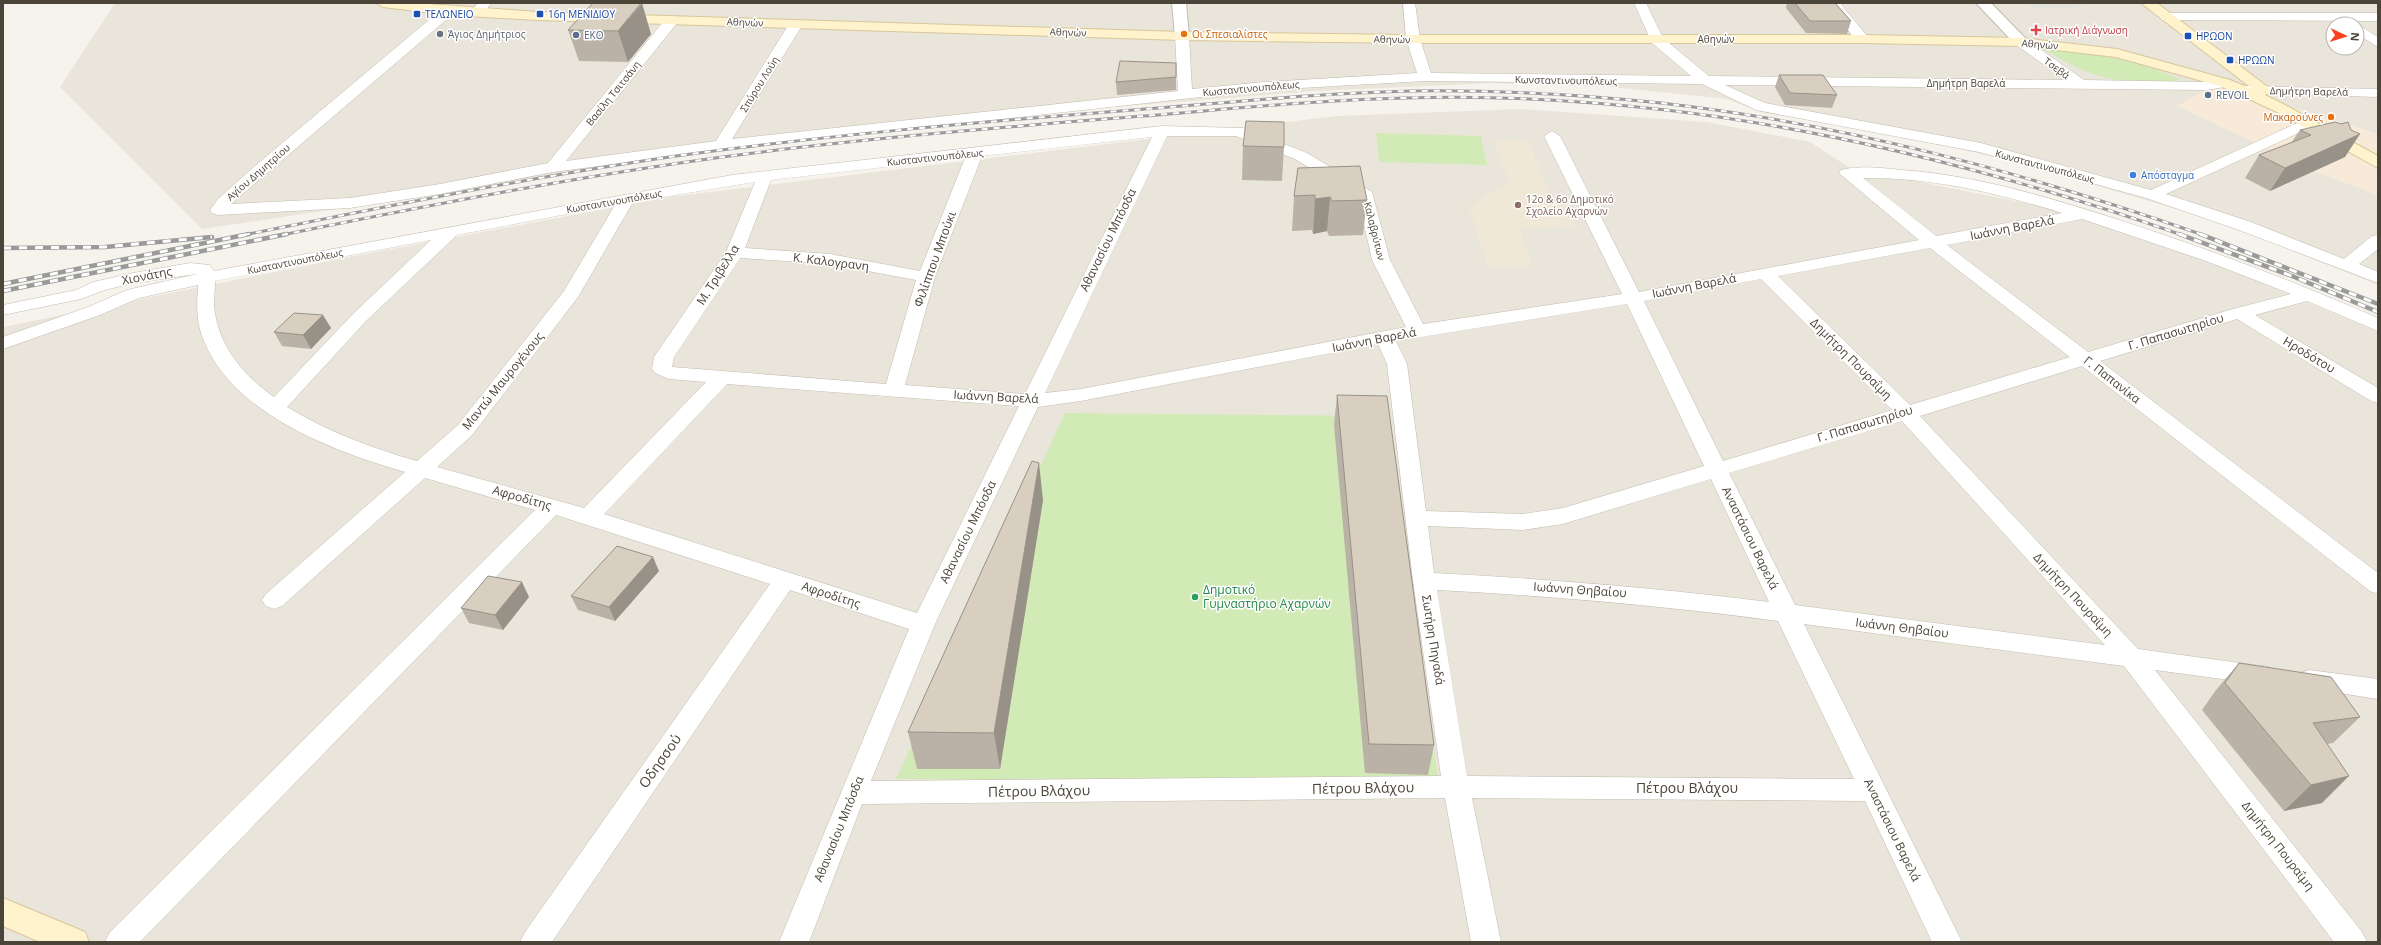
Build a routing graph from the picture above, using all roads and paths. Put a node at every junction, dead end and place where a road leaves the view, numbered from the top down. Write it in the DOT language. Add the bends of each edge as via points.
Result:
graph roads {
  1 [pos="383,3"];
  2 [pos="1179,3"];
  3 [pos="1409,3"];
  4 [pos="1640,3"];
  5 [pos="1833,3"];
  6 [pos="1983,3"];
  7 [pos="2148,3"];
  8 [pos="2318,3"];
  9 [pos="481,8"];
  10 [pos="448,11"];
  11 [pos="2338,16"];
  12 [pos="2167,17"];
  13 [pos="2378,17"];
  14 [pos="2365,19"];
  15 [pos="672,20"];
  16 [pos="2325,21"];
  17 [pos="796,24"];
  18 [pos="2365,34"];
  19 [pos="1182,36"];
  20 [pos="1413,39"];
  21 [pos="1862,39"];
  22 [pos="1657,40"];
  23 [pos="2021,42"];
  24 [pos="2378,43"];
  25 [pos="2231,74"];
  26 [pos="1425,77"];
  27 [pos="1706,81"];
  28 [pos="2079,84"];
  29 [pos="2240,90"];
  30 [pos="2263,90"];
  31 [pos="2378,93"];
  32 [pos="1185,94"];
  33 [pos="2309,123"];
  34 [pos="1162,131"];
  35 [pos="1238,131"];
  36 [pos="1552,136"];
  37 [pos="721,145"];
  38 [pos="975,153"];
  39 [pos="2378,163"];
  40 [pos="553,167"];
  41 [pos="766,176"];
  42 [pos="482,179"];
  43 [pos="2152,195"];
  44 [pos="627,198"];
  45 [pos="2084,214"];
  46 [pos="453,230"];
  47 [pos="2378,240"];
  48 [pos="1933,242"];
  49 [pos="735,252"];
  50 [pos="2347,265"];
  51 [pos="1765,273"];
  52 [pos="926,277"];
  53 [pos="206,278"];
  54 [pos="2378,278"];
  55 [pos="2310,295"];
  56 [pos="1633,298"];
  57 [pos="3,310"];
  58 [pos="2239,313"];
  59 [pos="2378,325"];
  60 [pos="1417,331"];
  61 [pos="1385,338"];
  62 [pos="3,343"];
  63 [pos="2086,359"];
  64 [pos="662,369"];
  65 [pos="722,377"];
  66 [pos="894,390"];
  67 [pos="2378,397"];
  68 [pos="1032,401"];
  69 [pos="274,408"];
  70 [pos="1905,412"];
  71 [pos="419,469"];
  72 [pos="1717,469"];
  73 [pos="551,507"];
  74 [pos="588,517"];
  75 [pos="1416,518"];
  76 [pos="785,580"];
  77 [pos="1424,581"];
  78 [pos="2378,585"];
  79 [pos="274,600"];
  80 [pos="1787,613"];
  81 [pos="923,624"];
  82 [pos="2132,658"];
  83 [pos="2378,689"];
  84 [pos="1456,787"];
  85 [pos="1873,790"];
  86 [pos="853,793"];
  87 [pos="3,912"];
  88 [pos="74,942"];
  89 [pos="120,942"];
  90 [pos="535,942"];
  91 [pos="794,942"];
  92 [pos="1486,942"];
  93 [pos="1947,942"];
  94 [pos="2352,942"];
  1 -- 10 [label="main road, Αθηνών"];
  2 -- 19 [label="street"];
  3 -- 20 [label="street"];
  4 -- 22 [label="street"];
  5 -- 21 [label="street"];
  6 -- 23 [label="street, Τσεβά"];
  7 -- 12 [label="main road"];
  8 -- 11 [label="street"];
  9 -- 10 [label="main road, Αθηνών"];
  9 -- 15 [label="main road, Αθηνών"];
  10 -- 42 [label="street, Αγίου Δημητρίου" via="261,169 218,210 350,203 440,189"];
  12 -- 16 [label="street"];
  12 -- 25 [label="main road"];
  13 -- 14 [label="street"];
  15 -- 17 [label="main road, Αθηνών"];
  15 -- 40 [label="street, Βασίλη Τσιτσάνη"];
  17 -- 19 [label="main road, Αθηνών"];
  17 -- 37 [label="street, Σπύρου Λούη"];
  18 -- 24 [label="street"];
  19 -- 20 [label="main road, Αθηνών"];
  19 -- 32 [label="street"];
  20 -- 22 [label="main road, Αθηνών"];
  20 -- 26 [label="street"];
  21 -- 22 [label="main road, Αθηνών"];
  21 -- 23 [label="main road, Αθηνών"];
  22 -- 27 [label="street, Κωνσταντινουπόλεως"];
  23 -- 25 [label="main road, Αθηνών" via="2102,50 2195,74"];
  23 -- 28 [label="street, Τσεβά"];
  25 -- 28 [label="street, Δημήτρη Βαρελά" via="2207,86"];
  25 -- 29 [label="main road, Αθηνών"];
  25 -- 30 [label="main road"];
  26 -- 27 [label="street, Κωνσταντινουπόλεως"];
  26 -- 32 [label="street, Κωσταντινουπόλεως" via="1264,86"];
  27 -- 28 [label="street, Δημήτρη Βαρελά"];
  27 -- 43 [label="street, Κωνσταντινουπόλεως" via="1761,107 1981,148"];
  29 -- 30 [label="street, Δημήτρη Βαρελά"];
  29 -- 33 [label="main road, Αθηνών"];
  30 -- 31 [label="street, Δημήτρη Βαρελά"];
  30 -- 33 [label="main road"];
  32 -- 37 [label="street, Κωσταντινουπόλεως"];
  33 -- 39 [label="main road, Αθηνών"];
  33 -- 43 [label="street"];
  34 -- 35 [label="street, Κωσταντινουπόλεως"];
  34 -- 38 [label="street, Κωσταντινουπόλεως"];
  34 -- 68 [label="street, Αθανασίου Μπόσδα"];
  35 -- 60 [label="street, Καλαβρύτων" via="1301,156 1366,195 1381,260"];
  36 -- 56 [label="street, Αναστάσιου Βαρελά"];
  37 -- 40 [label="street, Κωσταντινουπόλεως"];
  38 -- 41 [label="street, Κωσταντινουπόλεως"];
  38 -- 52 [label="street, Φιλίππου Μπούκι"];
  40 -- 42 [label="street, Κωσταντινουπόλεως"];
  41 -- 44 [label="street, Κωσταντινουπόλεως"];
  41 -- 49 [label="street, Μ. Τριβελλα"];
  43 -- 50 [label="street, Κωνσταντινουπόλεως" via="2246,226"];
  44 -- 46 [label="street, Κωσταντινουπόλεως"];
  44 -- 71 [label="street, Μαντώ Μαυρογένους" via="572,293 491,399 465,430"];
  45 -- 48 [label="street, Ιωάννη Βαρελά"];
  45 -- 48 [label="street, Γ. Παπανίκα" via="1944,178 1880,172 1847,173"];
  45 -- 55 [label="street" via="2180,245"];
  46 -- 53 [label="street, Κωσταντινουπόλεως"];
  46 -- 69 [label="street" via="316,362"];
  47 -- 50 [label="street"];
  48 -- 51 [label="street, Ιωάννη Βαρελά"];
  48 -- 63 [label="street, Γ. Παπανίκα"];
  49 -- 52 [label="street, Κ. Καλογρανη" via="830,259"];
  49 -- 64 [label="street, Μ. Τριβελλα" via="664,357"];
  50 -- 54 [label="street, Κωνσταντινουπόλεως"];
  51 -- 56 [label="street, Ιωάννη Βαρελά"];
  51 -- 70 [label="street, Δημήτρη Πουραΐμη"];
  52 -- 66 [label="street, Φιλίππου Μπούκι"];
  53 -- 57 [label="street, Χιονάτης" via="204,269 190,268 133,278 98,286 81,294"];
  53 -- 62 [label="street, Κωσταντινουπόλεως" via="133,294 94,311"];
  53 -- 69 [label="street, Αφροδίτης" via="205,306 211,335 222,358 247,385"];
  55 -- 58 [label="street, Γ. Παπασωτηρίου"];
  55 -- 59 [label="street"];
  56 -- 60 [label="street, Ιωάννη Βαρελά"];
  56 -- 72 [label="street, Αναστάσιου Βαρελά"];
  58 -- 63 [label="street, Γ. Παπασωτηρίου"];
  58 -- 67 [label="street, Ηροδότου"];
  60 -- 61 [label="street, Ιωάννη Βαρελά"];
  61 -- 68 [label="street, Ιωάννη Βαρελά" via="1082,395"];
  61 -- 75 [label="street, Σωτήρη Πηγαδά" via="1397,364"];
  63 -- 70 [label="street, Γ. Παπασωτηρίου"];
  63 -- 78 [label="street, Γ. Παπανίκα"];
  64 -- 65 [label="street, Ιωάννη Βαρελά" via="669,373"];
  65 -- 66 [label="street, Ιωάννη Βαρελά"];
  65 -- 74 [label="street"];
  66 -- 68 [label="street, Ιωάννη Βαρελά"];
  68 -- 81 [label="street, Αθανασίου Μπόσδα"];
  69 -- 71 [label="street, Αφροδίτης" via="337,443"];
  70 -- 72 [label="street, Γ. Παπασωτηρίου"];
  70 -- 82 [label="street, Δημήτρη Πουραΐμη"];
  71 -- 73 [label="street, Αφροδίτης"];
  71 -- 79 [label="street, Μαντώ Μαυρογένους"];
  72 -- 75 [label="street, Γ. Παπασωτηρίου" via="1557,517 1523,522"];
  72 -- 80 [label="street, Αναστάσιου Βαρελά"];
  73 -- 74 [label="street, Αφροδίτης"];
  73 -- 89 [label="street"];
  74 -- 76 [label="street, Αφροδίτης"];
  75 -- 77 [label="street, Σωτήρη Πηγαδά"];
  76 -- 81 [label="street, Αφροδίτης"];
  76 -- 90 [label="street, Οδησσού"];
  77 -- 80 [label="street, Ιωάννη Θηβαίου" via="1654,596"];
  77 -- 84 [label="street, Σωτήρη Πηγαδά"];
  80 -- 82 [label="street, Ιωάννη Θηβαίου"];
  80 -- 85 [label="street, Αναστάσιου Βαρελά"];
  81 -- 86 [label="street, Αθανασίου Μπόσδα"];
  82 -- 83 [label="street, Ιωάννη Θηβαίου"];
  82 -- 94 [label="street, Δημήτρη Πουραΐμη"];
  84 -- 85 [label="street, Πέτρου Βλάχου"];
  84 -- 86 [label="street, Πέτρου Βλάχου"];
  84 -- 92 [label="street, Σωτήρη Πηγαδά"];
  85 -- 93 [label="street, Αναστάσιου Βαρελά"];
  86 -- 91 [label="street, Αθανασίου Μπόσδα"];
  87 -- 88 [label="main road"];
}
